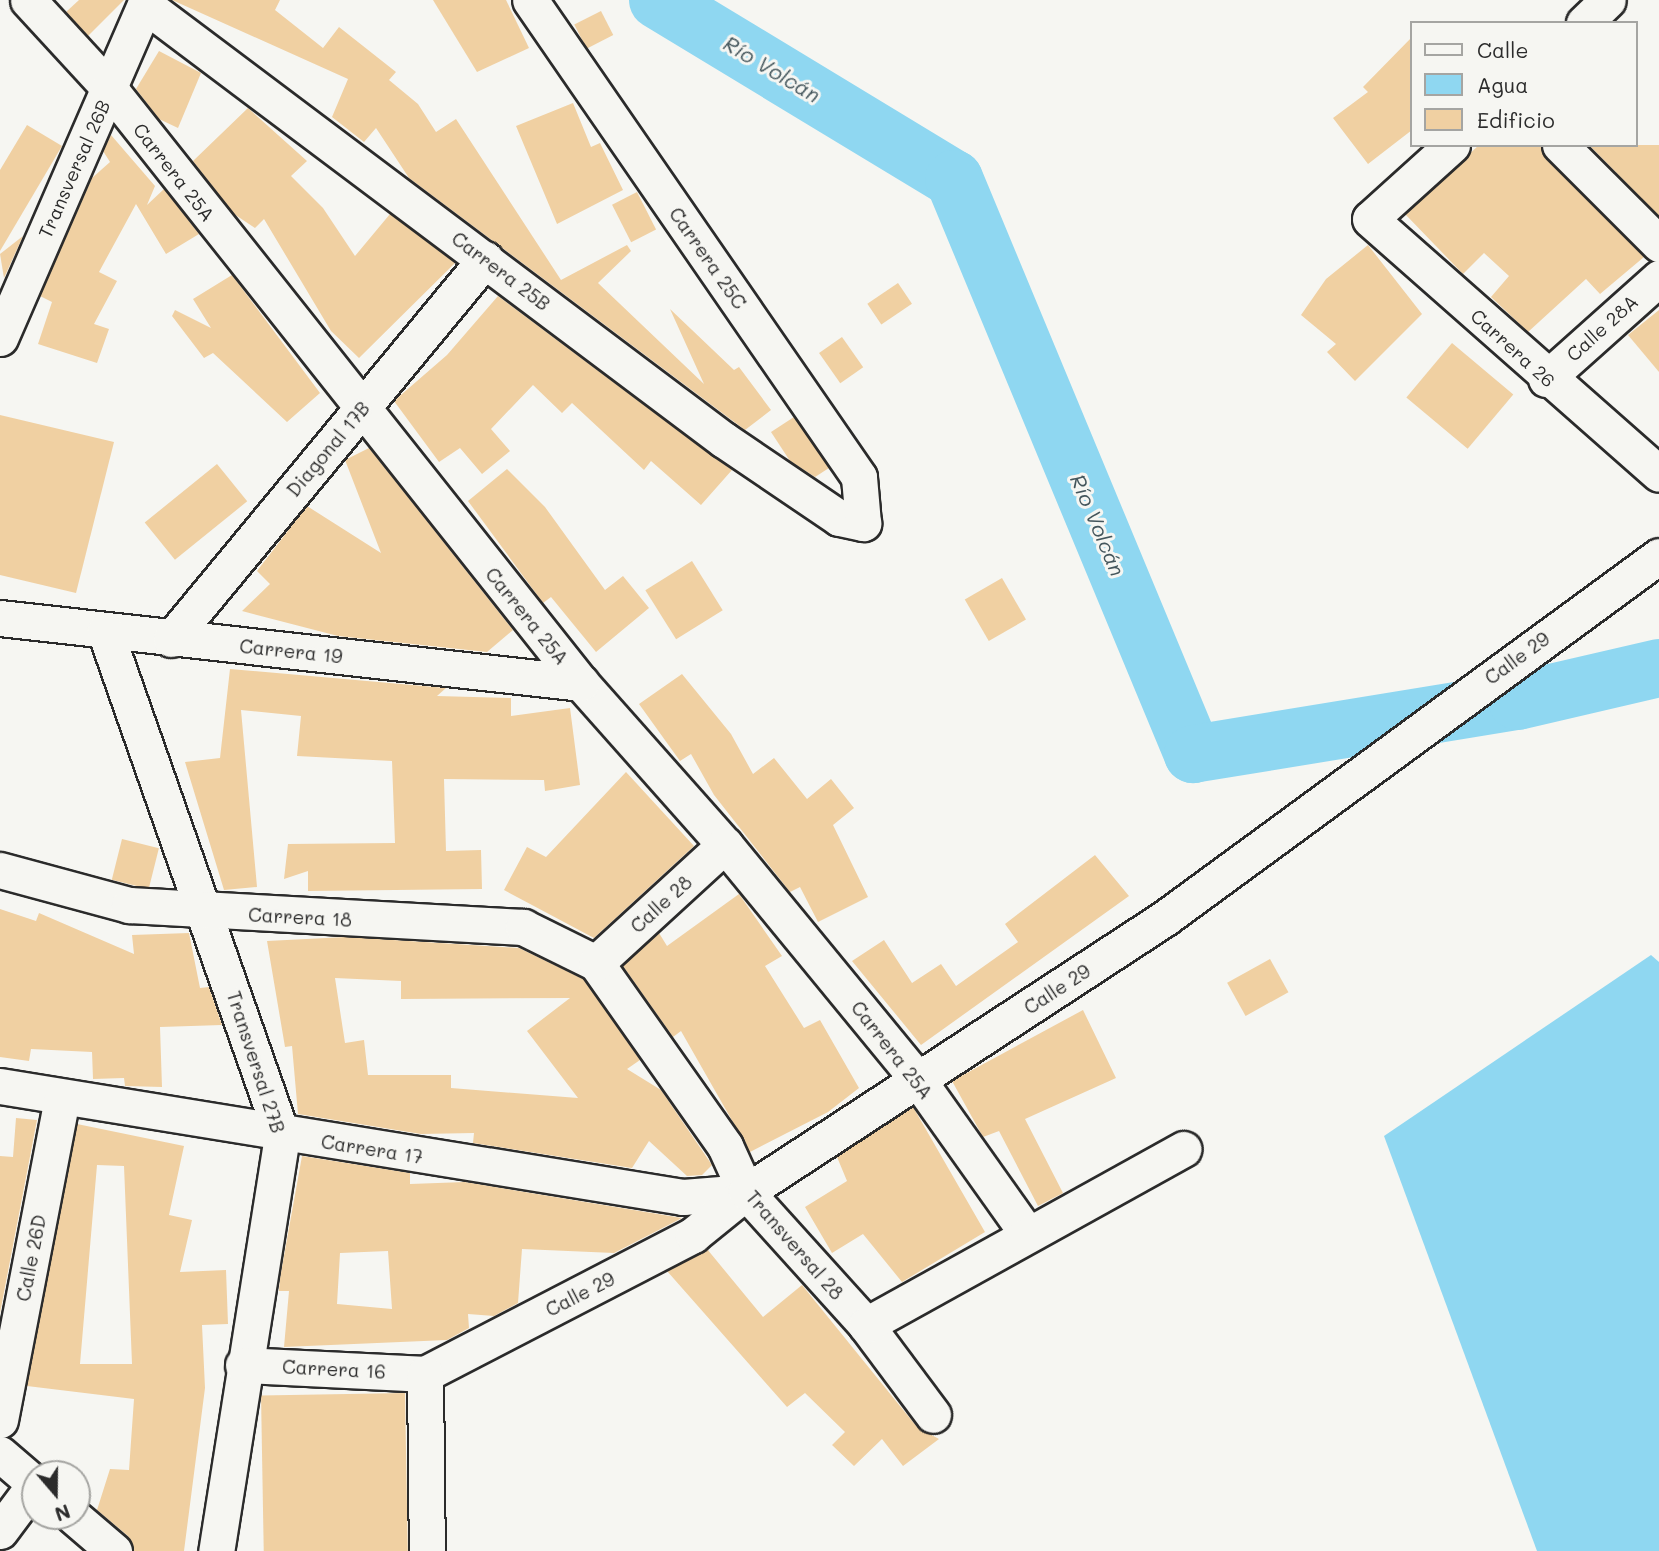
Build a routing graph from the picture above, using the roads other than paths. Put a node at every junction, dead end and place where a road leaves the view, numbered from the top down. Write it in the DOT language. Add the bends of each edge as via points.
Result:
graph roads {
  1 [pos="28,0"];
  2 [pos="530,0"];
  3 [pos="1608,0"];
  4 [pos="146,2"];
  5 [pos="1586,21"];
  6 [pos="109,88"];
  7 [pos="1450,147"];
  8 [pos="1562,147"];
  9 [pos="1659,244"];
  10 [pos="485,259"];
  11 [pos="1659,278"];
  12 [pos="0,338"];
  13 [pos="1546,379"];
  14 [pos="360,411"];
  15 [pos="1659,474"];
  16 [pos="863,523"];
  17 [pos="1659,556"];
  18 [pos="0,618"];
  19 [pos="105,631"];
  20 [pos="171,639"];
  21 [pos="581,683"];
  22 [pos="725,845"];
  23 [pos="0,870"];
  24 [pos="207,913"];
  25 [pos="596,963"];
  26 [pos="918,1080"];
  27 [pos="0,1086"];
  28 [pos="62,1097"];
  29 [pos="282,1136"];
  30 [pos="1184,1149"];
  31 [pos="746,1192"];
  32 [pos="1026,1232"];
  33 [pos="866,1325"];
  34 [pos="243,1365"];
  35 [pos="425,1374"];
  36 [pos="933,1415"];
  37 [pos="0,1420"];
  38 [pos="0,1454"];
  39 [pos="21,1472"];
  40 [pos="21,1503"];
  41 [pos="89,1530"];
  42 [pos="0,1531"];
  43 [pos="114,1551"];
  44 [pos="216,1551"];
  45 [pos="427,1551"];
  1 -- 6 [label="street, Carrera 25A"];
  2 -- 16 [label="street, Carrera 25C" via="859,477"];
  3 -- 5 [label="street"];
  4 -- 6 [label="street, Transversal 26B"];
  4 -- 10 [label="street, Carrera 25B"];
  6 -- 12 [label="street, Transversal 26B"];
  6 -- 14 [label="street, Carrera 25A"];
  7 -- 13 [label="street, Carrera 26" via="1370,219"];
  8 -- 9 [label="street"];
  10 -- 14 [label="street, Diagonal 17B"];
  10 -- 16 [label="street, Carrera 25B" via="724,440 839,518"];
  11 -- 13 [label="street, Calle 28A"];
  13 -- 15 [label="street, Carrera 26"];
  14 -- 20 [label="street, Diagonal 17B"];
  14 -- 21 [label="street, Carrera 25A"];
  17 -- 26 [label="street, Calle 29" via="1165,918"];
  18 -- 19 [label="street, Carrera 19"];
  19 -- 20 [label="street, Carrera 19"];
  19 -- 24 [label="street, Transversal 27B"];
  20 -- 21 [label="street, Carrera 19"];
  21 -- 22 [label="street, Carrera 25A"];
  22 -- 25 [label="street, Calle 28"];
  22 -- 26 [label="street, Carrera 25A"];
  23 -- 24 [label="street, Carrera 18" via="129,905"];
  24 -- 25 [label="street, Carrera 18" via="523,927"];
  24 -- 29 [label="street, Transversal 27B"];
  25 -- 31 [label="street, Transversal 28" via="725,1146"];
  26 -- 31 [label="street, Calle 29"];
  26 -- 32 [label="street, Carrera 25A"];
  27 -- 28 [label="street, Carrera 17"];
  28 -- 29 [label="street, Carrera 17"];
  28 -- 37 [label="street, Calle 26D"];
  29 -- 31 [label="street, Carrera 17" via="683,1197"];
  29 -- 34 [label="street, Transversal 27B"];
  30 -- 32 [label="street"];
  31 -- 33 [label="street, Transversal 28"];
  31 -- 35 [label="street, Calle 29" via="693,1235"];
  32 -- 33 [label="street"];
  33 -- 36 [label="street, Transversal 28"];
  34 -- 35 [label="street, Carrera 16"];
  34 -- 44 [label="street, Transversal 27B"];
  35 -- 45 [label="street"];
  38 -- 39 [label="street"];
  40 -- 42 [label="street"];
  41 -- 43 [label="street"];
}
